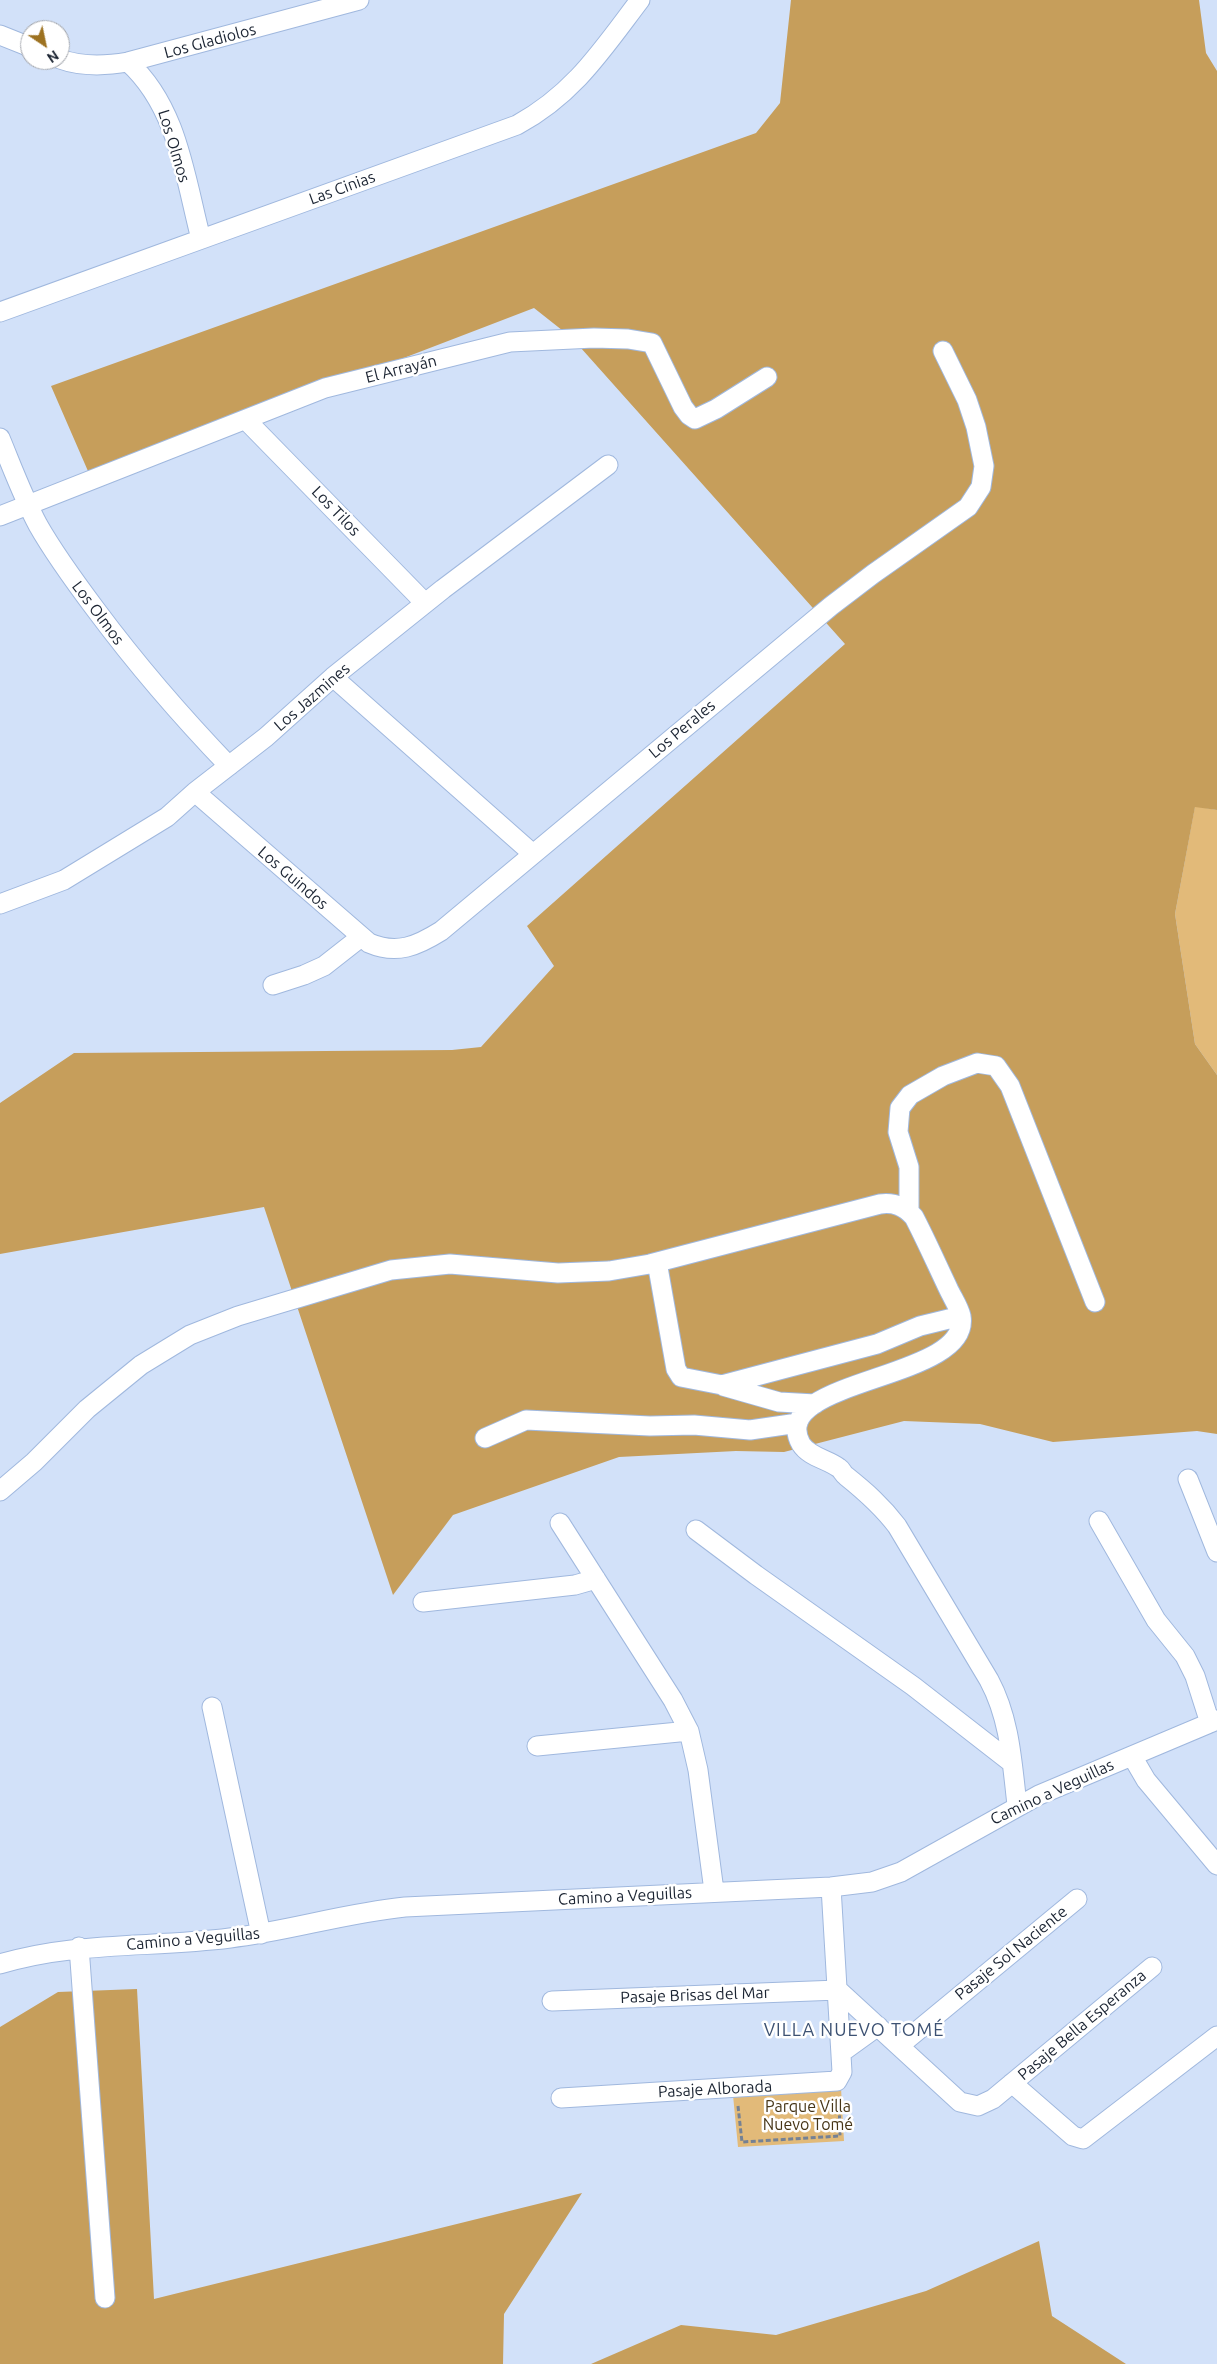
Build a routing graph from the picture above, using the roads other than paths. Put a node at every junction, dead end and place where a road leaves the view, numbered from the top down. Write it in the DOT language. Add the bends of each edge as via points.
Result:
graph roads {
  1 [pos="359,0"];
  2 [pos="640,0"];
  3 [pos="0,35"];
  4 [pos="20,43"];
  5 [pos="70,61"];
  6 [pos="128,62"];
  7 [pos="202,239"];
  8 [pos="0,312"];
  9 [pos="943,351"];
  10 [pos="767,377"];
  11 [pos="246,420"];
  12 [pos="0,438"];
  13 [pos="608,465"];
  14 [pos="28,506"];
  15 [pos="0,516"];
  16 [pos="425,603"];
  17 [pos="333,677"];
  18 [pos="230,766"];
  19 [pos="194,792"];
  20 [pos="533,854"];
  21 [pos="0,904"];
  22 [pos="361,937"];
  23 [pos="397,949"];
  24 [pos="273,985"];
  25 [pos="909,1211"];
  26 [pos="657,1262"];
  27 [pos="1095,1302"];
  28 [pos="961,1316"];
  29 [pos="722,1386"];
  30 [pos="815,1404"];
  31 [pos="798,1423"];
  32 [pos="485,1438"];
  33 [pos="1188,1478"];
  34 [pos="0,1491"];
  35 [pos="1099,1521"];
  36 [pos="560,1523"];
  37 [pos="696,1530"];
  38 [pos="1217,1552"];
  39 [pos="596,1579"];
  40 [pos="423,1602"];
  41 [pos="212,1708"];
  42 [pos="1213,1722"];
  43 [pos="689,1731"];
  44 [pos="537,1746"];
  45 [pos="1132,1756"];
  46 [pos="1012,1764"];
  47 [pos="1017,1806"];
  48 [pos="1217,1865"];
  49 [pos="831,1887"];
  50 [pos="714,1891"];
  51 [pos="1077,1900"];
  52 [pos="261,1934"];
  53 [pos="78,1947"];
  54 [pos="0,1964"];
  55 [pos="1152,1967"];
  56 [pos="838,1990"];
  57 [pos="552,2001"];
  58 [pos="878,2026"];
  59 [pos="1217,2036"];
  60 [pos="899,2046"];
  61 [pos="842,2052"];
  62 [pos="1012,2083"];
  63 [pos="561,2098"];
  64 [pos="105,2298"];
  1 -- 6 [label="street, Los Gladiolos"];
  2 -- 7 [label="street, Las Cinias" via="573,85 524,122"];
  3 -- 4 [label="street"];
  5 -- 6 [label="street, Los Gladiolos" via="97,65"];
  6 -- 7 [label="street, Los Olmos" via="150,85 166,113"];
  7 -- 8 [label="street, Las Cinias"];
  9 -- 20 [label="street, Los Perales" via="968,400 984,466 981,487 968,507 832,606"];
  10 -- 11 [label="street, El Arrayán" via="695,419 688,416 652,343 628,338 533,339 326,388"];
  11 -- 14 [label="street, El Arrayán"];
  11 -- 16 [label="street, Los Tilos"];
  12 -- 14 [label="street, Los Olmos"];
  13 -- 16 [label="street, Los Jazmines"];
  14 -- 15 [label="street, El Arrayán"];
  14 -- 18 [label="street, Los Olmos" via="68,572 135,662"];
  16 -- 17 [label="street, Los Jazmines"];
  17 -- 18 [label="street, Los Jazmines"];
  17 -- 20 [label="street"];
  18 -- 19 [label="street, Los Jazmines"];
  19 -- 21 [label="street, Los Jazmines" via="167,817 64,880"];
  19 -- 22 [label="street, Los Guindos"];
  20 -- 23 [label="street, Los Perales" via="441,931 416,946"];
  22 -- 23 [label="street, Los Guindos" via="378,947"];
  22 -- 24 [label="street" via="324,966"];
  25 -- 26 [label="street" via="896,1204 880,1204"];
  25 -- 27 [label="street" via="909,1167 898,1132 900,1108 910,1095 943,1076 977,1064 996,1066 1010,1086"];
  25 -- 28 [label="street"];
  26 -- 29 [label="street" via="676,1369 681,1377"];
  26 -- 34 [label="street" via="588,1273 450,1264 414,1266 368,1275 238,1316 190,1335 141,1364 87,1409"];
  28 -- 29 [label="street" via="920,1326 877,1344"];
  28 -- 30 [label="street" via="952,1342 938,1353 884,1376 850,1386"];
  29 -- 30 [label="street" via="780,1402"];
  30 -- 31 [label="street"];
  31 -- 32 [label="street" via="750,1430 526,1420"];
  31 -- 46 [label="street" via="802,1446 839,1468 870,1494 897,1526 995,1691 1006,1723"];
  33 -- 38 [label="street"];
  35 -- 42 [label="street" via="1156,1620 1185,1656"];
  36 -- 39 [label="street"];
  37 -- 46 [label="street" via="913,1686"];
  39 -- 40 [label="street" via="575,1585"];
  39 -- 43 [label="street" via="673,1700"];
  41 -- 52 [label="street"];
  42 -- 45 [label="street, Camino a Veguillas"];
  43 -- 44 [label="street"];
  43 -- 50 [label="street" via="698,1770"];
  45 -- 47 [label="street, Camino a Veguillas"];
  45 -- 48 [label="street" via="1146,1780"];
  46 -- 47 [label="street"];
  47 -- 49 [label="street, Camino a Veguillas" via="901,1872 872,1882"];
  49 -- 50 [label="street, Camino a Veguillas"];
  49 -- 56 [label="street"];
  50 -- 52 [label="street, Camino a Veguillas" via="398,1908 342,1916"];
  51 -- 60 [label="street, Pasaje Sol Naciente"];
  52 -- 53 [label="street, Camino a Veguillas"];
  53 -- 54 [label="street, Camino a Veguillas"];
  53 -- 64 [label="street"];
  55 -- 62 [label="street, Pasaje Bella Esperanza"];
  56 -- 57 [label="street, Pasaje Brisas del Mar"];
  56 -- 58 [label="street, Pasaje Bella Esperanza"];
  56 -- 61 [label="street"];
  58 -- 60 [label="street, Pasaje Bella Esperanza"];
  58 -- 61 [label="street"];
  59 -- 62 [label="street" via="1087,2137 1079,2139"];
  60 -- 62 [label="street, Pasaje Bella Esperanza" via="966,2104 986,2104"];
  61 -- 63 [label="street, Pasaje Alborada" via="842,2075 833,2082"];
}
